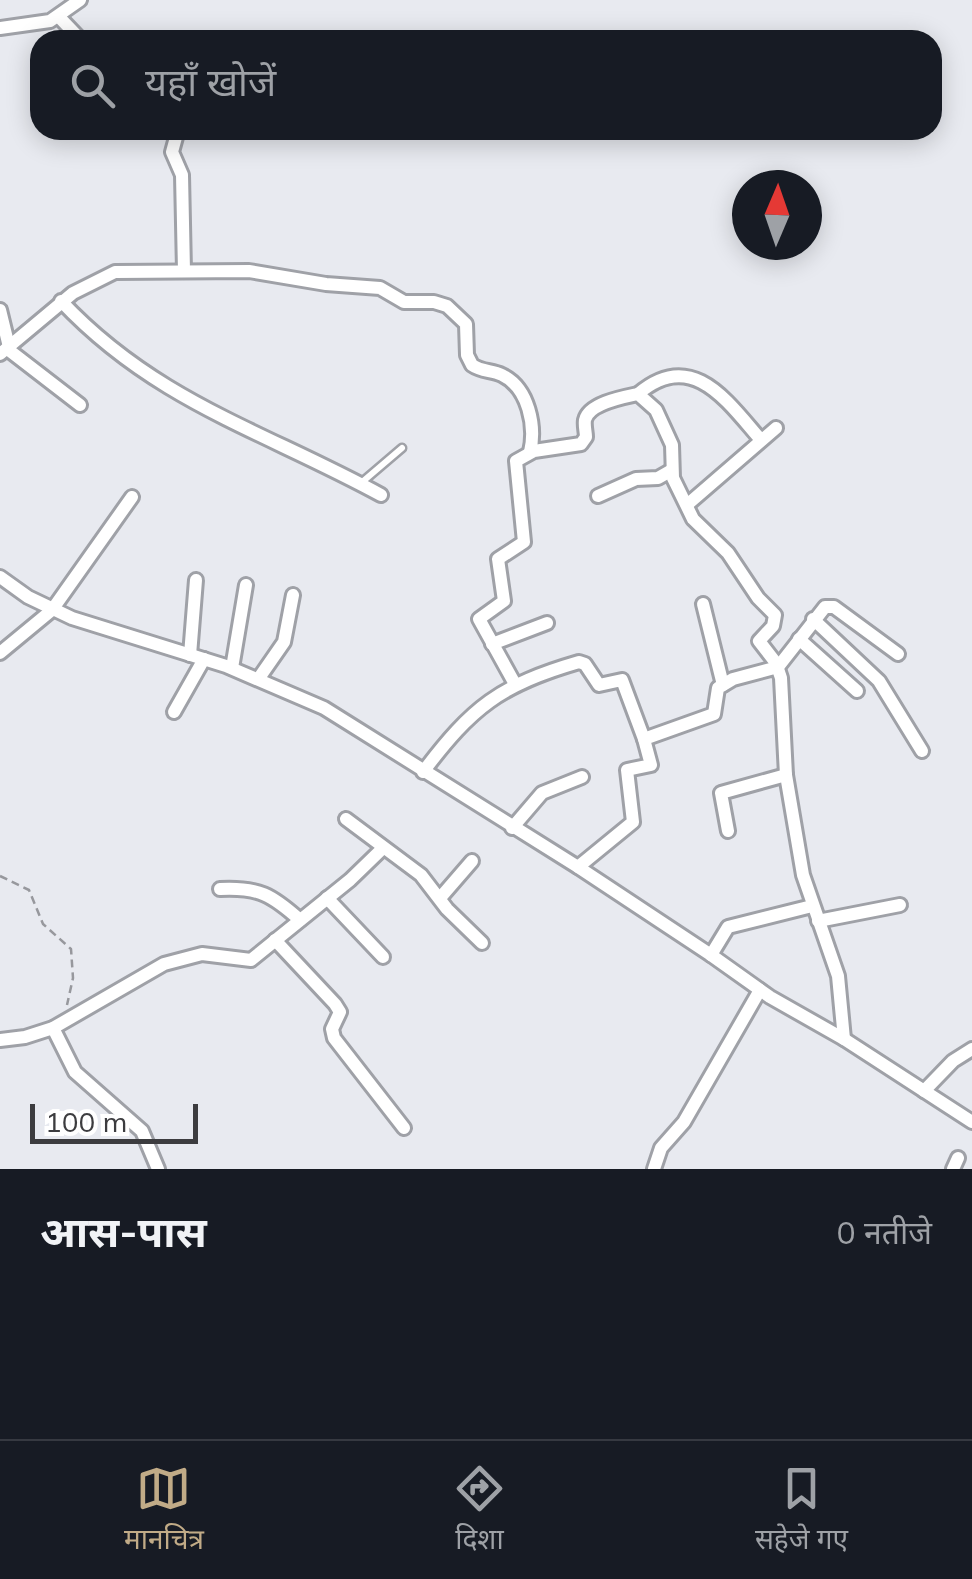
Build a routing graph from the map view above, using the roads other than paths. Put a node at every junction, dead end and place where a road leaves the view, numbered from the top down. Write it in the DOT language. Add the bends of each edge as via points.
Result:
graph roads {
  1 [pos="80,0"];
  2 [pos="59,17"];
  3 [pos="0,26"];
  4 [pos="71,30"];
  5 [pos="175,140"];
  6 [pos="184,271"];
  7 [pos="60,302"];
  8 [pos="0,310"];
  9 [pos="4,350"];
  10 [pos="638,394"];
  11 [pos="80,405"];
  12 [pos="776,428"];
  13 [pos="761,440"];
  14 [pos="402,448"];
  15 [pos="530,452"];
  16 [pos="672,470"];
  17 [pos="360,484"];
  18 [pos="381,495"];
  19 [pos="598,496"];
  20 [pos="132,497"];
  21 [pos="688,504"];
  22 [pos="0,577"];
  23 [pos="196,580"];
  24 [pos="246,585"];
  25 [pos="293,594"];
  26 [pos="703,604"];
  27 [pos="52,610"];
  28 [pos="813,619"];
  29 [pos="547,623"];
  30 [pos="798,639"];
  31 [pos="492,644"];
  32 [pos="0,653"];
  33 [pos="898,654"];
  34 [pos="197,657"];
  35 [pos="778,667"];
  36 [pos="232,668"];
  37 [pos="259,678"];
  38 [pos="515,684"];
  39 [pos="724,685"];
  40 [pos="856,691"];
  41 [pos="174,712"];
  42 [pos="644,739"];
  43 [pos="922,751"];
  44 [pos="423,772"];
  45 [pos="786,774"];
  46 [pos="582,777"];
  47 [pos="346,818"];
  48 [pos="512,828"];
  49 [pos="728,830"];
  50 [pos="382,849"];
  51 [pos="472,861"];
  52 [pos="578,867"];
  53 [pos="220,888"];
  54 [pos="327,898"];
  55 [pos="440,898"];
  56 [pos="900,905"];
  57 [pos="812,906"];
  58 [pos="300,920"];
  59 [pos="818,921"];
  60 [pos="275,940"];
  61 [pos="482,944"];
  62 [pos="711,954"];
  63 [pos="383,957"];
  64 [pos="760,990"];
  65 [pos="53,1028"];
  66 [pos="844,1039"];
  67 [pos="0,1040"];
  68 [pos="972,1049"];
  69 [pos="924,1091"];
  70 [pos="972,1122"];
  71 [pos="404,1128"];
  72 [pos="158,1169"];
  73 [pos="654,1169"];
  1 -- 2 [label="street"];
  2 -- 3 [label="street"];
  2 -- 4 [label="street"];
  5 -- 6 [label="street"];
  6 -- 7 [label="street" via="115,272"];
  6 -- 15 [label="street" via="380,288 404,302 446,306 466,324 472,366 503,375 524,401 534,425"];
  7 -- 9 [label="street"];
  7 -- 17 [label="street" via="151,379"];
  8 -- 9 [label="street"];
  9 -- 11 [label="street"];
  10 -- 13 [label="street" via="661,380 695,377"];
  10 -- 15 [label="street" via="589,413 581,444"];
  10 -- 16 [label="street" via="656,410 672,444"];
  12 -- 13 [label="street"];
  13 -- 21 [label="street"];
  14 -- 17 [label="lane"];
  15 -- 31 [label="street" via="516,466 524,542 498,558 504,601 479,620"];
  16 -- 19 [label="street"];
  16 -- 21 [label="street"];
  17 -- 18 [label="street"];
  20 -- 27 [label="street"];
  21 -- 35 [label="street" via="775,615 759,642"];
  22 -- 27 [label="street"];
  23 -- 34 [label="street"];
  24 -- 36 [label="street"];
  25 -- 37 [label="street" via="284,642"];
  26 -- 39 [label="street"];
  27 -- 32 [label="street"];
  27 -- 34 [label="street"];
  28 -- 30 [label="street"];
  28 -- 33 [label="street" via="824,607 834,608"];
  28 -- 43 [label="street" via="879,681"];
  29 -- 31 [label="street"];
  30 -- 35 [label="street"];
  30 -- 40 [label="street"];
  31 -- 38 [label="street"];
  34 -- 36 [label="street"];
  34 -- 41 [label="street"];
  35 -- 39 [label="street"];
  35 -- 45 [label="street"];
  36 -- 37 [label="street"];
  37 -- 44 [label="street" via="324,708"];
  38 -- 42 [label="street" via="581,662 598,684 622,680"];
  38 -- 44 [label="street" via="467,718"];
  39 -- 42 [label="street" via="714,714"];
  42 -- 52 [label="street" via="652,766 627,770 633,822"];
  44 -- 48 [label="street"];
  45 -- 49 [label="street" via="722,792"];
  45 -- 57 [label="street"];
  46 -- 48 [label="street" via="542,793"];
  47 -- 50 [label="street"];
  48 -- 52 [label="street"];
  50 -- 54 [label="street"];
  50 -- 55 [label="street"];
  51 -- 55 [label="street"];
  52 -- 62 [label="street"];
  53 -- 58 [label="street" via="269,894"];
  54 -- 58 [label="street"];
  54 -- 63 [label="street"];
  55 -- 61 [label="street"];
  56 -- 59 [label="street"];
  57 -- 59 [label="street"];
  57 -- 62 [label="street" via="726,928"];
  58 -- 60 [label="street"];
  59 -- 66 [label="street" via="838,976"];
  60 -- 65 [label="street" via="251,960 202,954 164,964"];
  60 -- 71 [label="street" via="336,1004 334,1038"];
  62 -- 64 [label="street"];
  64 -- 66 [label="street"];
  64 -- 73 [label="street"];
  65 -- 67 [label="street"];
  65 -- 72 [label="street" via="75,1072 142,1131"];
  66 -- 69 [label="street"];
  68 -- 69 [label="street"];
  69 -- 70 [label="street"];
}
